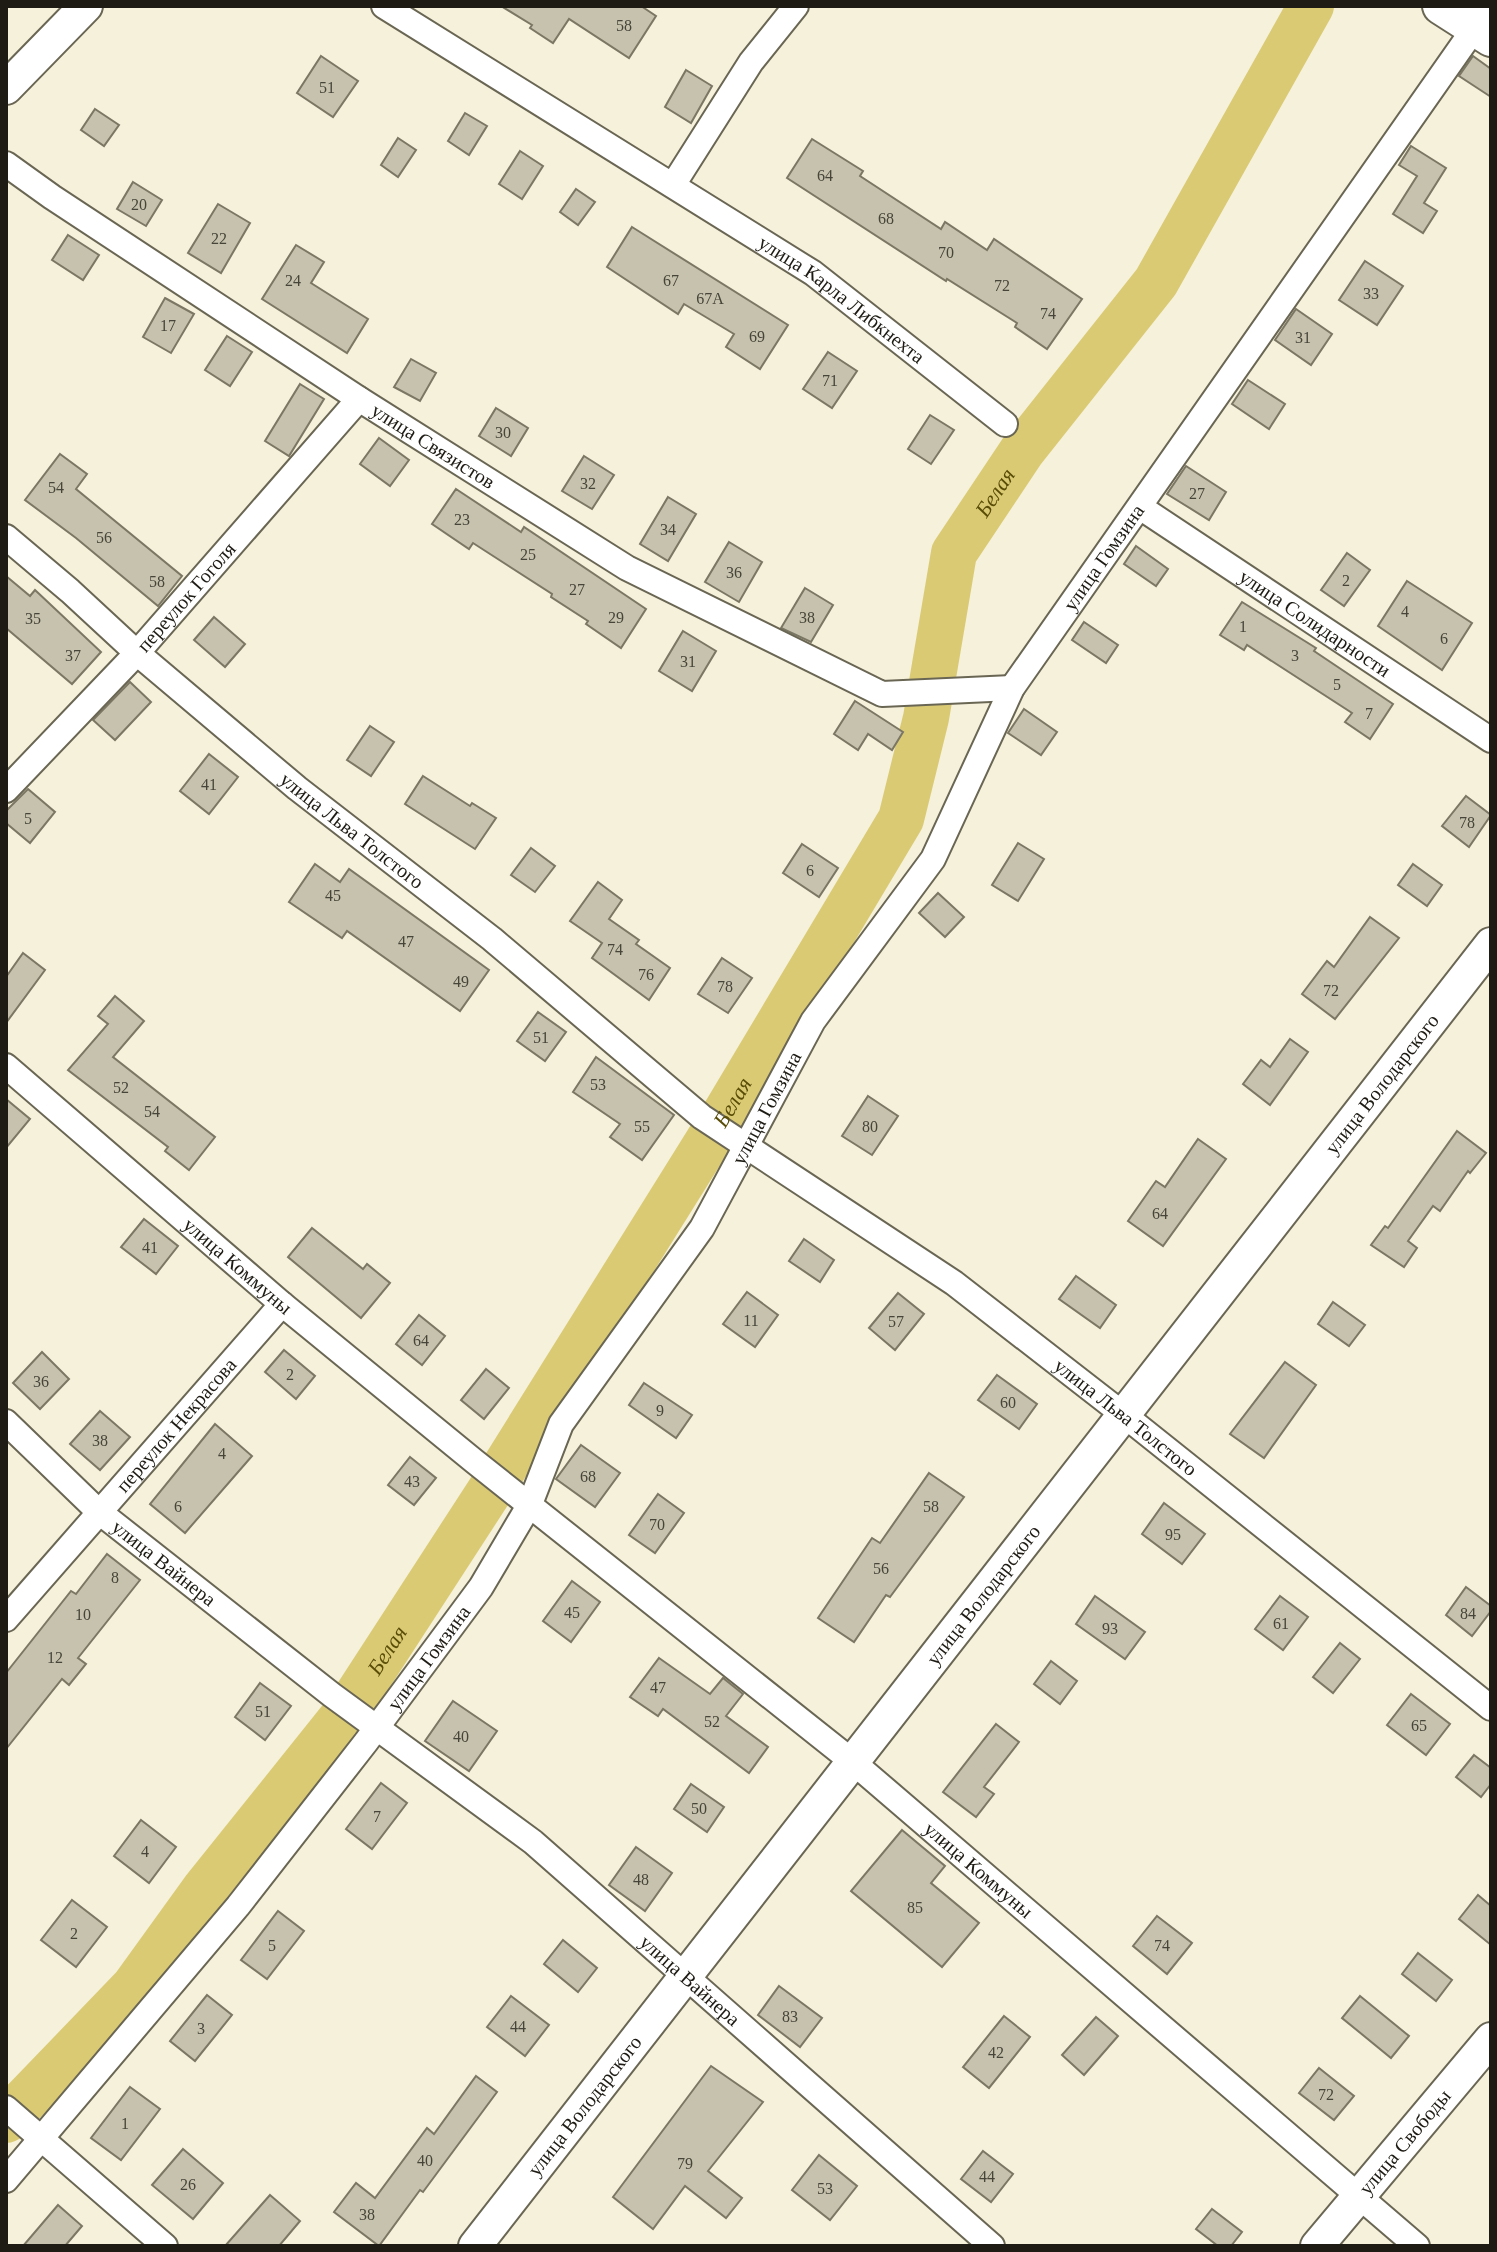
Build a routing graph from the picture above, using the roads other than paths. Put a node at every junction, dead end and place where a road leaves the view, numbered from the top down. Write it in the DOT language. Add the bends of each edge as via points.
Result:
graph roads {
  1 [pos="86,6"];
  2 [pos="384,6"];
  3 [pos="796,6"];
  4 [pos="1441,6"];
  5 [pos="1486,24"];
  6 [pos="6,88"];
  7 [pos="6,164"];
  8 [pos="673,185"];
  9 [pos="359,399"];
  10 [pos="1005,424"];
  11 [pos="1140,507"];
  12 [pos="6,537"];
  13 [pos="137,653"];
  14 [pos="1012,688"];
  15 [pos="1491,740"];
  16 [pos="6,790"];
  17 [pos="1491,944"];
  18 [pos="6,1066"];
  19 [pos="746,1148"];
  20 [pos="282,1304"];
  21 [pos="1124,1415"];
  22 [pos="6,1422"];
  23 [pos="530,1504"];
  24 [pos="98,1511"];
  25 [pos="6,1619"];
  26 [pos="1491,1708"];
  27 [pos="377,1728"];
  28 [pos="853,1762"];
  29 [pos="686,1978"];
  30 [pos="1491,2039"];
  31 [pos="6,2108"];
  32 [pos="42,2140"];
  33 [pos="6,2180"];
  34 [pos="1358,2196"];
  35 [pos="165,2246"];
  36 [pos="475,2246"];
  37 [pos="992,2246"];
  38 [pos="1317,2246"];
  39 [pos="1417,2246"];
  1 -- 6 [label="main road"];
  2 -- 8 [label="street, улица Карла Либкнехта"];
  3 -- 8 [label="street" via="751,62"];
  4 -- 5 [label="main road"];
  5 -- 11 [label="street, улица Гомзина" via="1341,216"];
  7 -- 9 [label="street, улица Связистов"];
  8 -- 10 [label="street, улица Карла Либкнехта" via="813,273"];
  9 -- 13 [label="street, переулок Гоголя"];
  9 -- 14 [label="street, улица Связистов" via="627,568 882,694"];
  11 -- 14 [label="street, улица Гомзина"];
  11 -- 15 [label="street, улица Солидарности"];
  12 -- 13 [label="street, улица Льва Толстого"];
  13 -- 16 [label="street, переулок Гоголя"];
  13 -- 19 [label="street, улица Льва Толстого"];
  14 -- 19 [label="street, улица Гомзина" via="933,859 813,1021"];
  17 -- 21 [label="main road, улица Володарского"];
  18 -- 20 [label="street, улица Коммуны"];
  19 -- 21 [label="street, улица Льва Толстого" via="954,1283"];
  19 -- 23 [label="street, улица Гомзина" via="702,1228 561,1424"];
  20 -- 23 [label="street, улица Коммуны"];
  20 -- 24 [label="street, переулок Некрасова"];
  21 -- 26 [label="street, улица Льва Толстого"];
  21 -- 28 [label="main road, улица Володарского"];
  22 -- 24 [label="street, улица Вайнера"];
  23 -- 27 [label="street, улица Гомзина" via="481,1587"];
  23 -- 28 [label="street, улица Коммуны"];
  24 -- 25 [label="street, переулок Некрасова"];
  24 -- 27 [label="street, улица Вайнера"];
  27 -- 29 [label="street, улица Вайнера" via="533,1842"];
  27 -- 32 [label="street, улица Гомзина" via="238,1906"];
  28 -- 29 [label="main road, улица Володарского"];
  28 -- 34 [label="street, улица Коммуны"];
  29 -- 36 [label="main road, улица Володарского"];
  29 -- 37 [label="street, улица Вайнера"];
  30 -- 34 [label="main road, улица Свободы"];
  31 -- 32 [label="street"];
  32 -- 33 [label="street, улица Гомзина"];
  32 -- 35 [label="street"];
  34 -- 38 [label="main road, улица Свободы"];
  34 -- 39 [label="street, улица Коммуны"];
}
